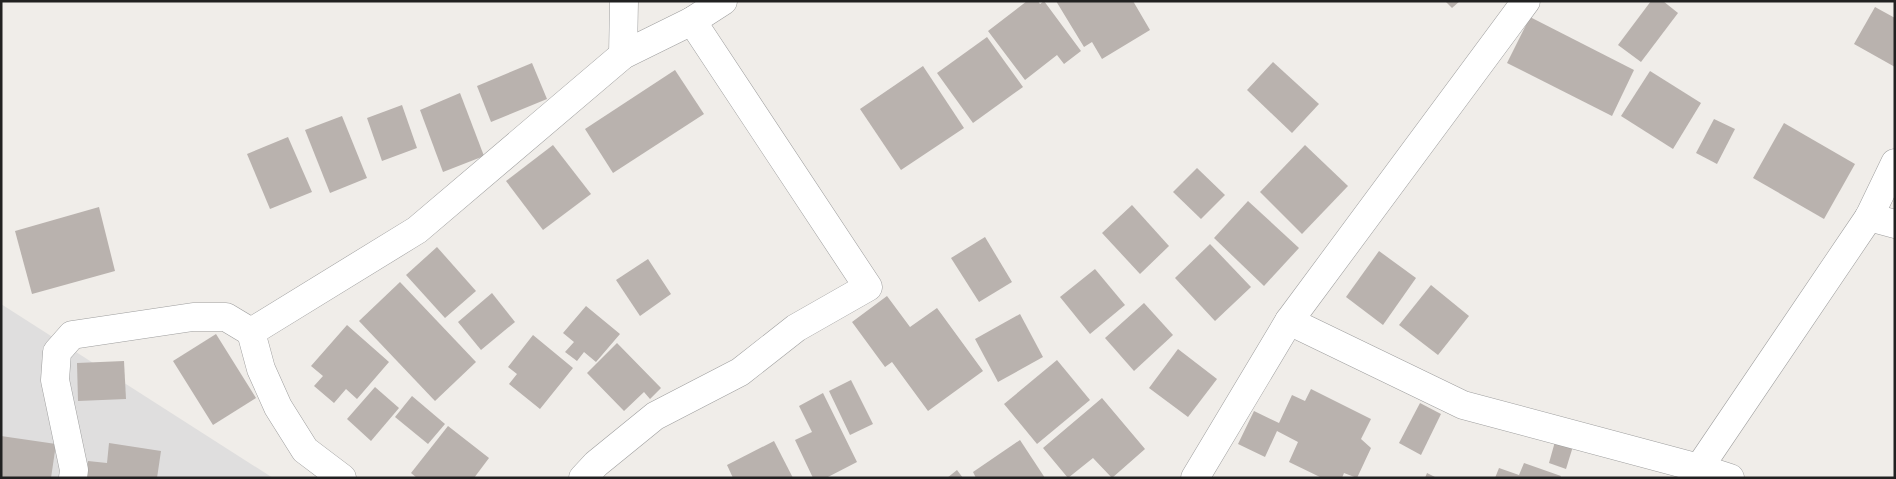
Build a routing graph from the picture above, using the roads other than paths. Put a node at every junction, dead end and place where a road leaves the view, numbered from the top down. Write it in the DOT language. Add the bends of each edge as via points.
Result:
graph roads {
  1 [pos="624,1"];
  2 [pos="723,1"];
  3 [pos="1526,1"];
  4 [pos="692,22"];
  5 [pos="623,55"];
  6 [pos="1895,163"];
  7 [pos="1869,217"];
  8 [pos="1895,224"];
  9 [pos="1289,321"];
  10 [pos="251,332"];
  11 [pos="1699,468"];
  12 [pos="73,478"];
  13 [pos="342,478"];
  14 [pos="582,478"];
  15 [pos="1195,478"];
  16 [pos="1730,478"];
  1 -- 5 [label="street"];
  2 -- 4 [label="street"];
  3 -- 9 [label="street"];
  4 -- 5 [label="street"];
  4 -- 14 [label="street" via="868,287 796,328 740,372 655,416"];
  5 -- 10 [label="street" via="417,230"];
  6 -- 7 [label="street"];
  7 -- 8 [label="street"];
  7 -- 11 [label="street"];
  9 -- 11 [label="street" via="1463,405"];
  9 -- 15 [label="street"];
  10 -- 12 [label="street" via="226,317 193,317 72,335 57,352 55,380"];
  10 -- 13 [label="street" via="261,369 305,450"];
  11 -- 16 [label="street"];
}
